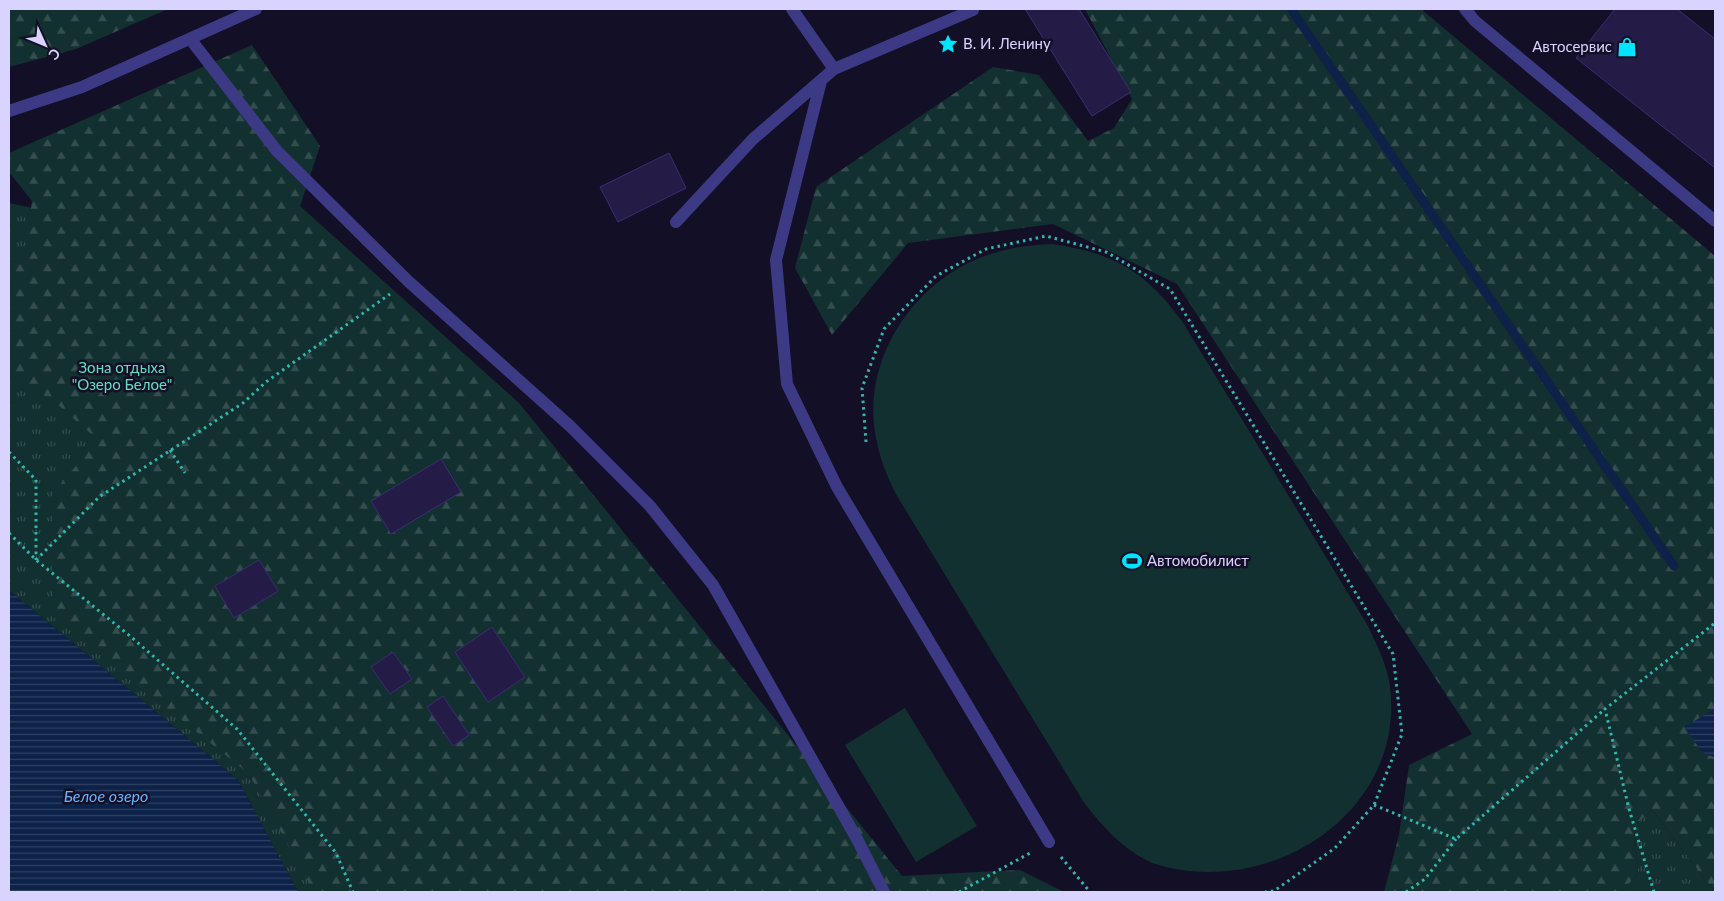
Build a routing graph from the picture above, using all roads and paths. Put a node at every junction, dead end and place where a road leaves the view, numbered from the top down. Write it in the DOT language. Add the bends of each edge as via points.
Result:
graph roads {
  1 [pos="256,9"];
  2 [pos="792,9"];
  3 [pos="1465,9"];
  4 [pos="973,10"];
  5 [pos="191,40"];
  6 [pos="834,68"];
  7 [pos="821,81"];
  8 [pos="9,111"];
  9 [pos="1715,221"];
  10 [pos="676,222"];
  11 [pos="408,281"];
  12 [pos="866,442"];
  13 [pos="170,450"];
  14 [pos="9,452"];
  15 [pos="185,473"];
  16 [pos="9,533"];
  17 [pos="36,560"];
  18 [pos="1715,623"];
  19 [pos="1605,710"];
  20 [pos="1374,805"];
  21 [pos="1456,839"];
  22 [pos="1049,842"];
  23 [pos="353,892"];
  24 [pos="884,892"];
  25 [pos="958,892"];
  26 [pos="1090,892"];
  27 [pos="1265,892"];
  28 [pos="1406,892"];
  29 [pos="1654,892"];
  1 -- 5 [label="street"];
  2 -- 6 [label="street"];
  3 -- 9 [label="street" via="1475,21"];
  4 -- 6 [label="street"];
  5 -- 8 [label="street" via="82,88"];
  5 -- 11 [label="street" via="277,150"];
  6 -- 7 [label="street"];
  7 -- 10 [label="street" via="753,139"];
  7 -- 22 [label="street" via="776,260 787,384 837,487"];
  11 -- 13 [label="path" via="266,382 243,403"];
  11 -- 24 [label="street" via="562,420 643,499 713,586"];
  12 -- 20 [label="path" via="862,388 884,329 936,276 986,249 1046,236 1106,252 1170,289 1392,654 1402,734"];
  13 -- 15 [label="path"];
  13 -- 17 [label="path" via="99,497"];
  14 -- 17 [label="path" via="36,480"];
  16 -- 17 [label="path"];
  17 -- 23 [label="path" via="237,729 336,853"];
  18 -- 19 [label="path"];
  19 -- 21 [label="path"];
  19 -- 29 [label="path" via="1628,809"];
  20 -- 21 [label="path"];
  20 -- 27 [label="path" via="1335,848 1274,891"];
  21 -- 28 [label="path" via="1424,879"];
  22 -- 25 [label="path"];
  22 -- 26 [label="path"];
}
